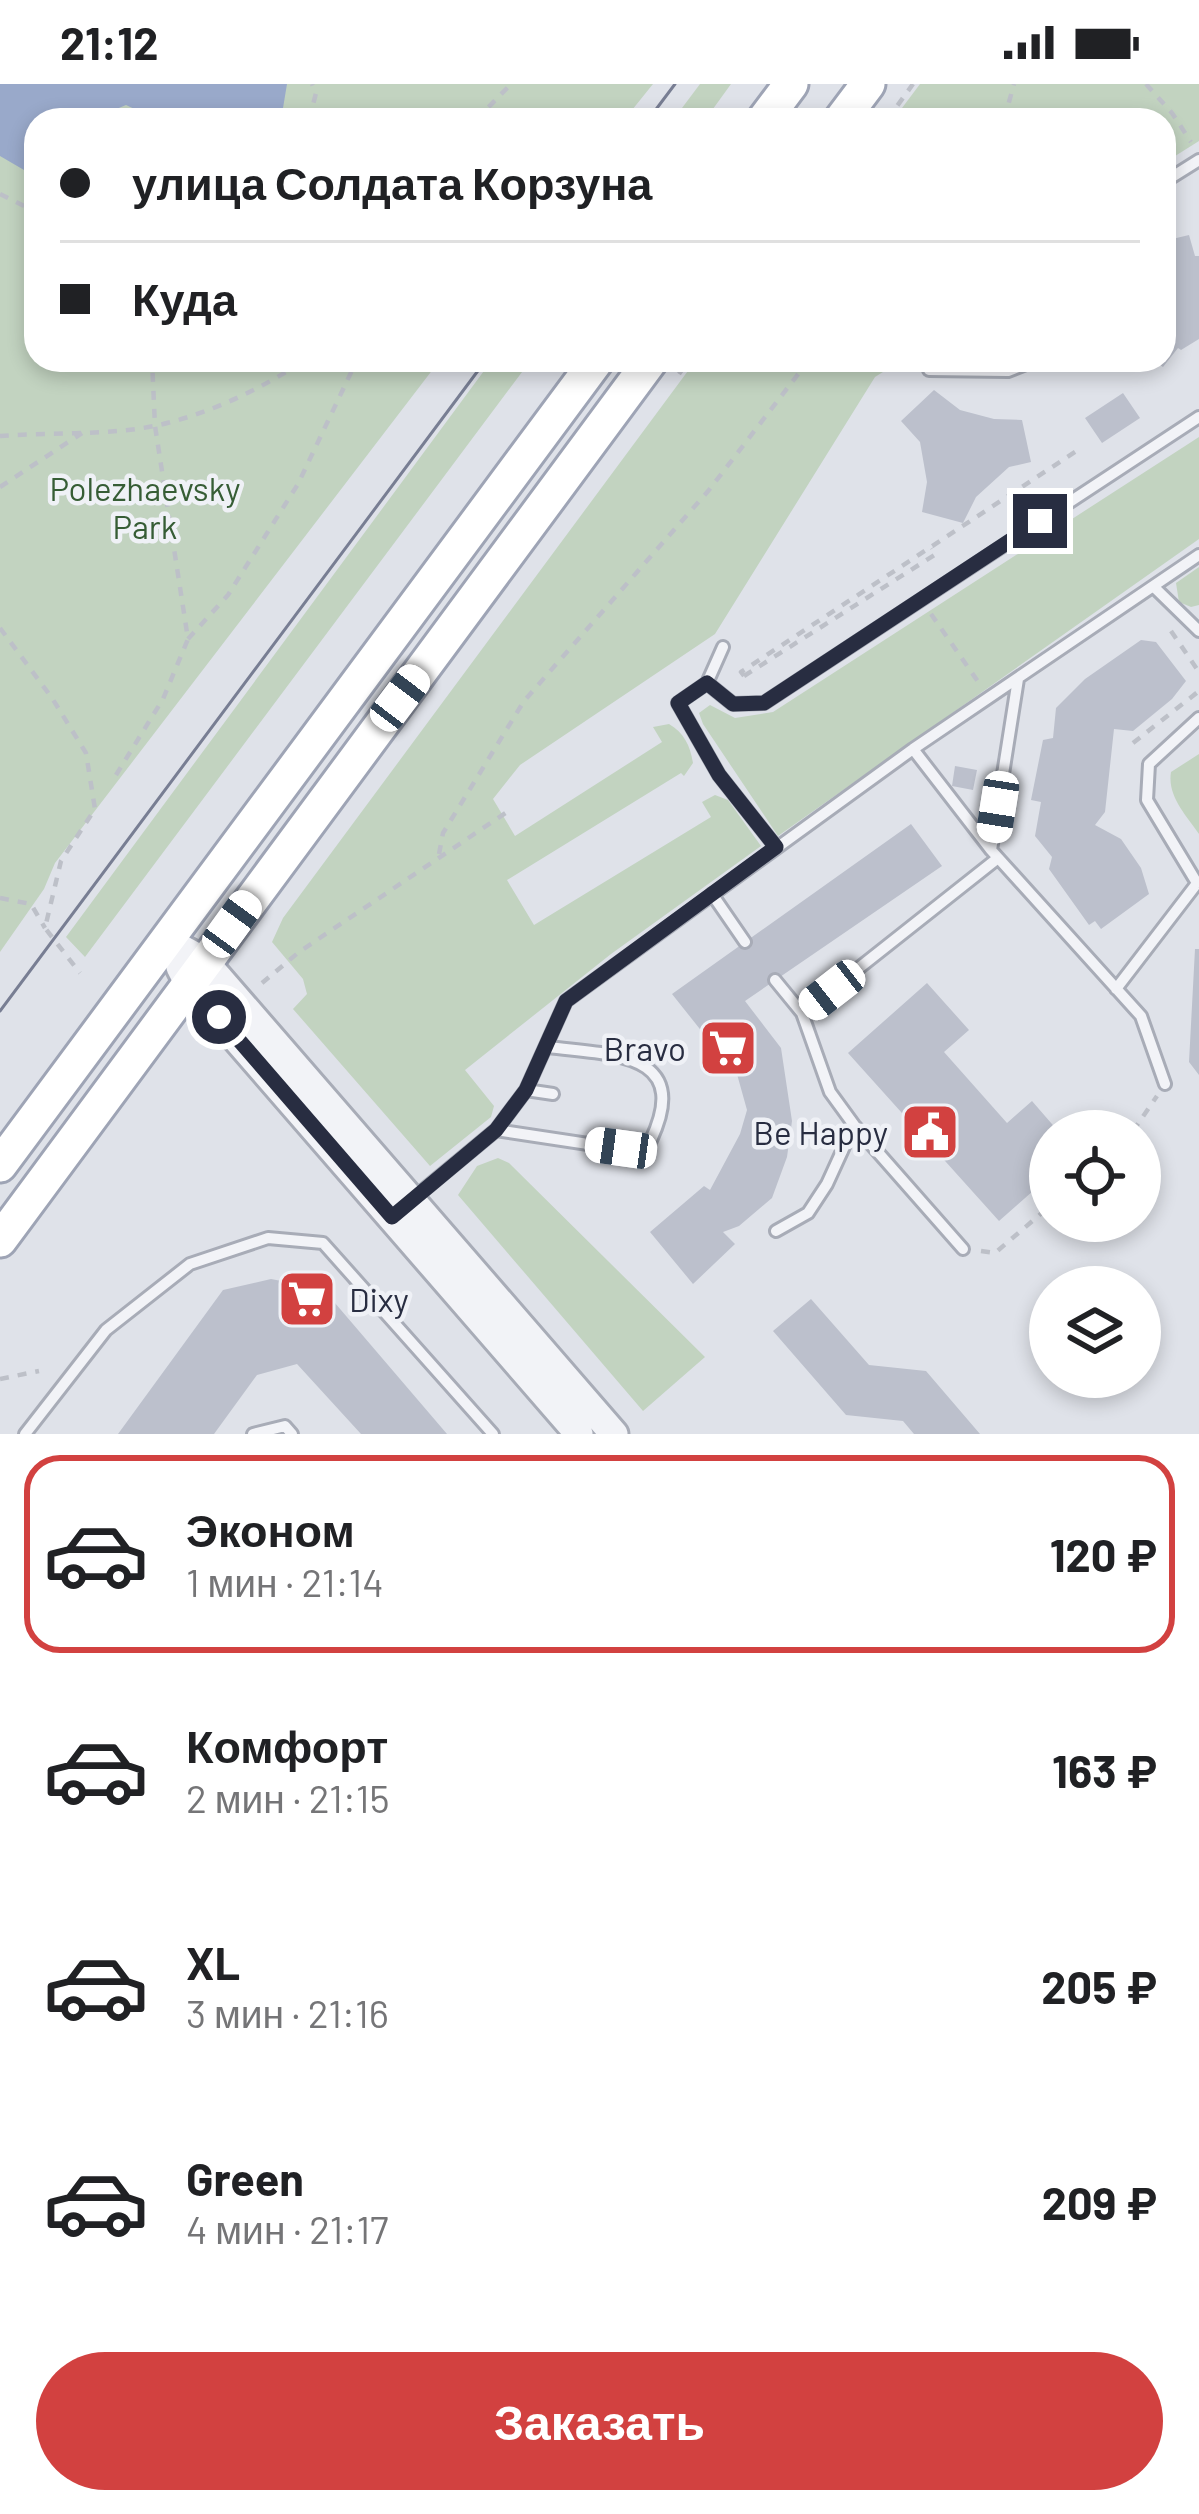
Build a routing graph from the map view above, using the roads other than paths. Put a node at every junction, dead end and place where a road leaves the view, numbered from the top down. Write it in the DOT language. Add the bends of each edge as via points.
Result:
graph roads {
  1 [pos="588,372"];
  2 [pos="642,372"];
  3 [pos="1199,417"];
  4 [pos="1199,555"];
  5 [pos="1154,587"];
  6 [pos="1199,631"];
  7 [pos="724,647"];
  8 [pos="1018,679"];
  9 [pos="707,683"];
  10 [pos="1199,718"];
  11 [pos="914,749"];
  12 [pos="776,847"];
  13 [pos="995,854"];
  14 [pos="1198,882"];
  15 [pos="712,894"];
  16 [pos="166,940"];
  17 [pos="745,942"];
  18 [pos="196,972"];
  19 [pos="775,980"];
  20 [pos="1116,988"];
  21 [pos="802,1013"];
  22 [pos="548,1047"];
  23 [pos="1165,1084"];
  24 [pos="526,1090"];
  25 [pos="553,1094"];
  26 [pos="854,1125"];
  27 [pos="496,1130"];
  28 [pos="0,1166"];
  29 [pos="402,1209"];
  30 [pos="776,1231"];
  31 [pos="0,1240"];
  32 [pos="963,1249"];
  33 [pos="592,1430"];
  34 [pos="25,1434"];
  35 [pos="253,1434"];
  36 [pos="292,1434"];
  37 [pos="493,1434"];
  1 -- 16 [label="main road"];
  2 -- 18 [label="main road"];
  3 -- 9 [label="lane" via="764,703 733,704"];
  4 -- 5 [label="lane"];
  5 -- 6 [label="lane"];
  5 -- 8 [label="lane"];
  7 -- 9 [label="lane"];
  8 -- 11 [label="lane"];
  8 -- 13 [label="lane"];
  9 -- 12 [label="lane" via="678,703 719,775"];
  10 -- 14 [label="lane" via="1149,764 1147,800"];
  11 -- 12 [label="lane"];
  11 -- 13 [label="lane"];
  12 -- 15 [label="lane"];
  13 -- 20 [label="lane"];
  13 -- 21 [label="lane"];
  14 -- 20 [label="lane"];
  15 -- 17 [label="lane"];
  15 -- 22 [label="lane" via="566,1001"];
  16 -- 18 [label="street"];
  16 -- 28 [label="main road"];
  18 -- 29 [label="street"];
  18 -- 31 [label="main road"];
  19 -- 21 [label="lane"];
  20 -- 23 [label="lane" via="1141,1016"];
  21 -- 26 [label="lane" via="830,1092"];
  22 -- 24 [label="lane"];
  22 -- 27 [label="lane" via="636,1058 661,1084 664,1113 651,1140 621,1148"];
  24 -- 25 [label="lane"];
  24 -- 27 [label="lane"];
  26 -- 30 [label="lane" via="808,1213"];
  26 -- 32 [label="lane"];
  27 -- 29 [label="lane"];
  29 -- 33 [label="street"];
  34 -- 37 [label="lane" via="106,1330 142,1299 190,1264 268,1238 323,1243"];
  35 -- 36 [label="lane" via="285,1426"];
}
